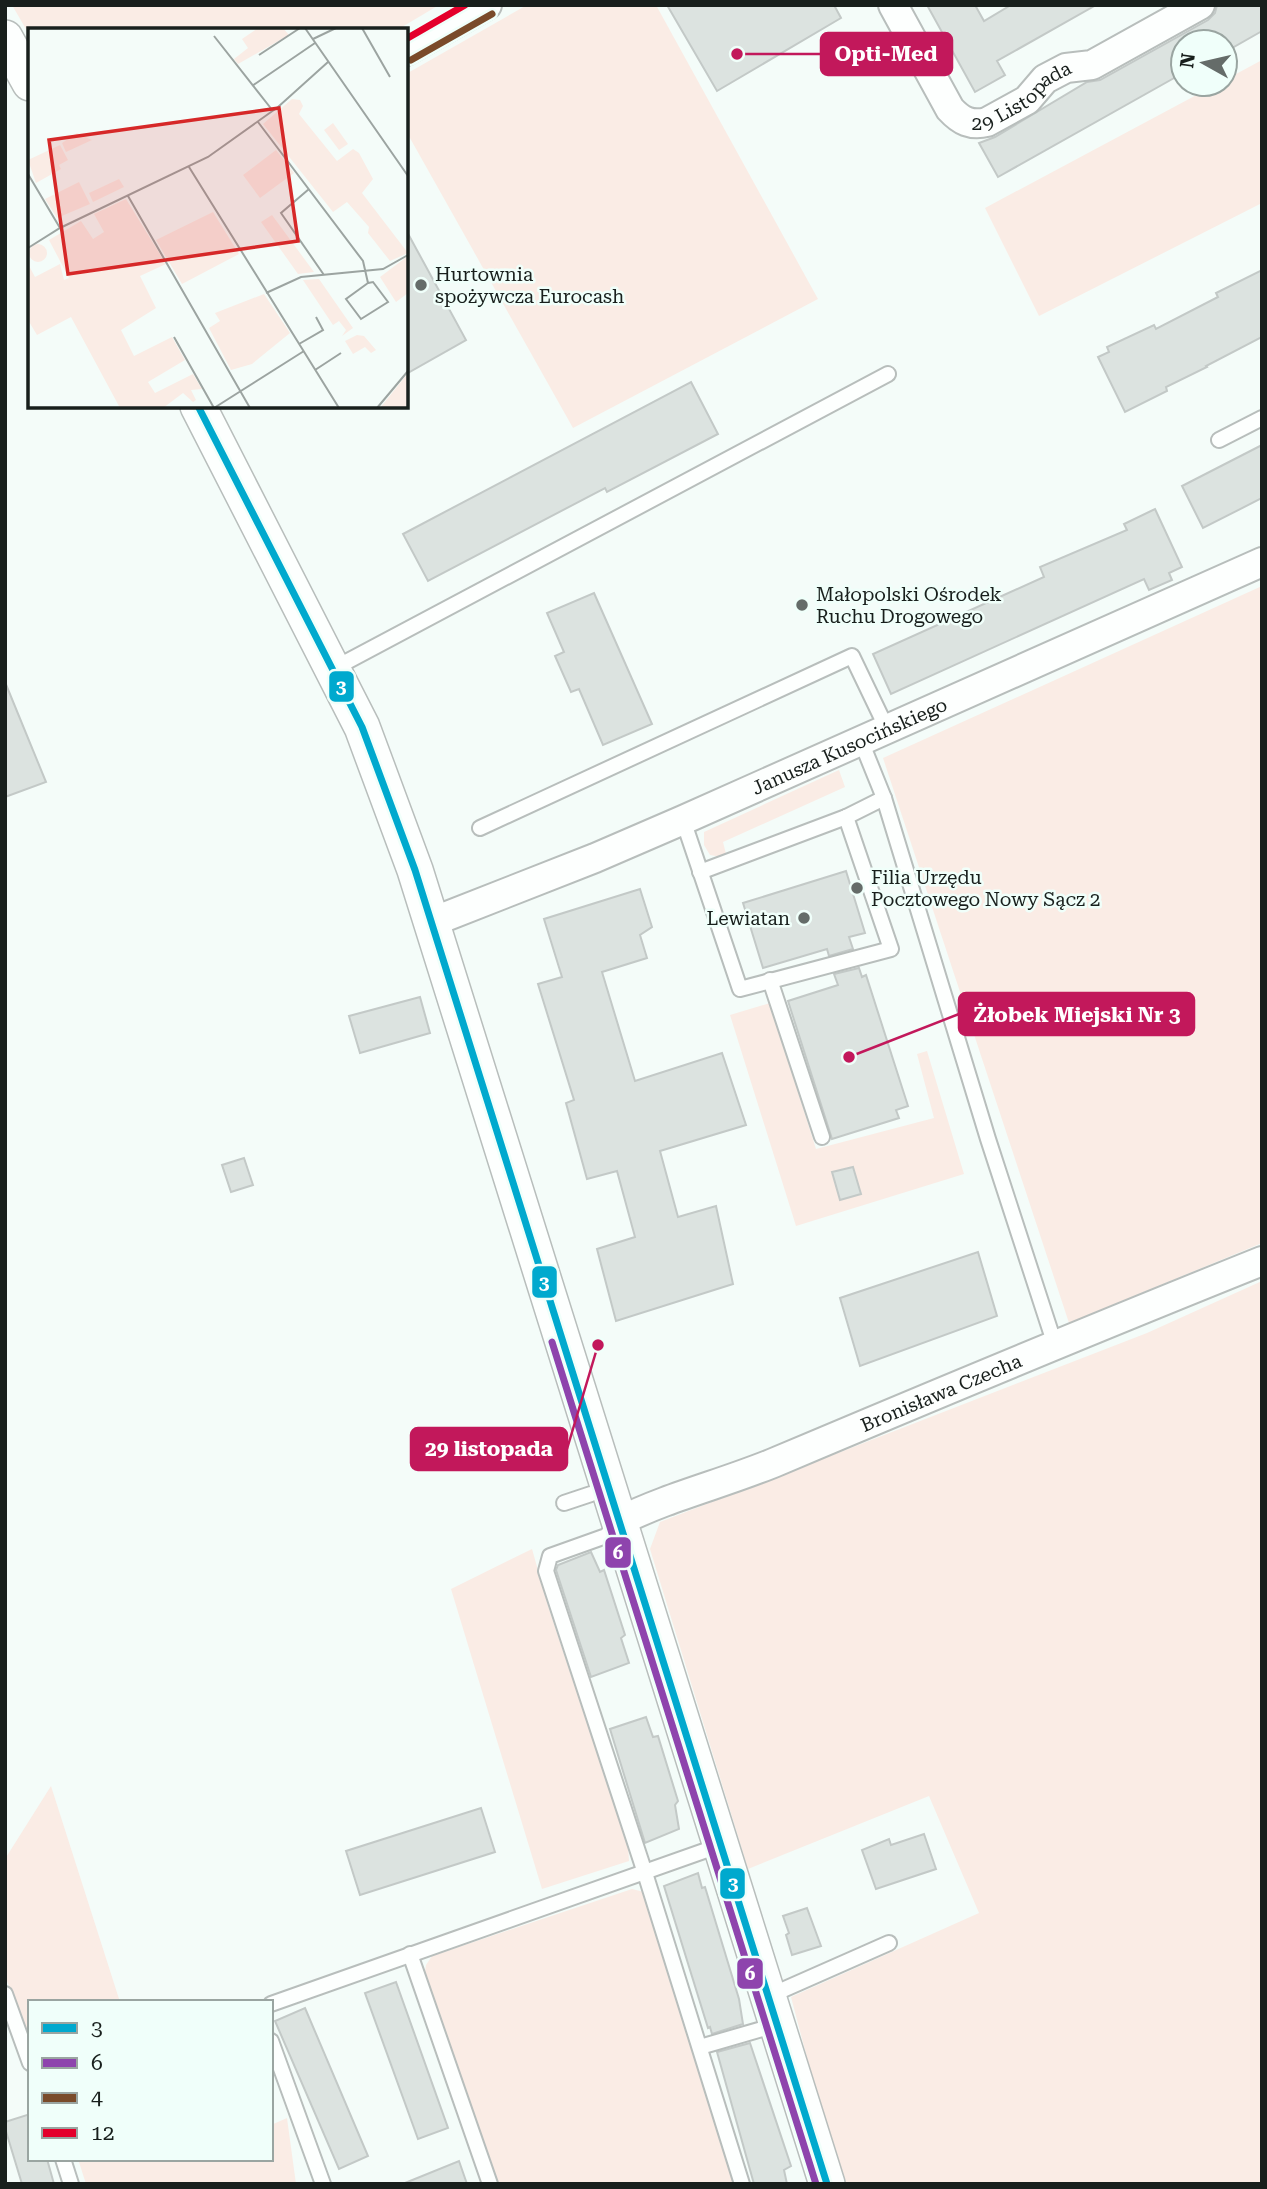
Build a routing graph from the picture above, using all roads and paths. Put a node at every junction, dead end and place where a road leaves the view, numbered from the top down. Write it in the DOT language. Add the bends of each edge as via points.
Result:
graph roads {
  1 [pos="487,5"];
  2 [pos="893,5"];
  3 [pos="1200,5"];
  4 [pos="408,50"];
  5 [pos="888,374"];
  6 [pos="199,408"];
  7 [pos="1262,418"];
  8 [pos="1219,440"];
  9 [pos="1262,562"];
  10 [pos="333,669"];
  11 [pos="887,729"];
  12 [pos="861,741"];
  13 [pos="884,799"];
  14 [pos="846,817"];
  15 [pos="683,820"];
  16 [pos="480,828"];
  17 [pos="700,872"];
  18 [pos="432,922"];
  19 [pos="770,981"];
  20 [pos="822,1137"];
  21 [pos="1262,1261"];
  22 [pos="1055,1345"];
  23 [pos="591,1494"];
  24 [pos="564,1503"];
  25 [pos="620,1521"];
  26 [pos="721,1845"];
  27 [pos="645,1873"];
  28 [pos="889,1943"];
  29 [pos="410,1954"];
  30 [pos="5,1994"];
  31 [pos="273,2003"];
  32 [pos="772,2010"];
  33 [pos="273,2046"];
  34 [pos="700,2047"];
  35 [pos="28,2057"];
  36 [pos="64,2161"];
  37 [pos="71,2184"];
  38 [pos="323,2184"];
  39 [pos="490,2184"];
  40 [pos="743,2184"];
  41 [pos="827,2184"];
  1 -- 4 [label="street"];
  2 -- 3 [label="street, 29 Listopada" via="950,109 964,121 980,124 1027,100 1045,79 1066,68 1092,65"];
  5 -- 10 [label="lane"];
  6 -- 10 [label="street"];
  7 -- 8 [label="lane"];
  9 -- 11 [label="street, Janusza Kusocińskiego"];
  10 -- 18 [label="street" via="362,727"];
  11 -- 12 [label="street, Janusza Kusocińskiego"];
  11 -- 16 [label="lane" via="852,656"];
  12 -- 13 [label="lane"];
  12 -- 15 [label="street, Janusza Kusocińskiego"];
  13 -- 14 [label="lane"];
  13 -- 22 [label="lane"];
  14 -- 17 [label="lane"];
  14 -- 19 [label="lane" via="891,949"];
  15 -- 17 [label="lane"];
  15 -- 18 [label="street, Janusza Kusocińskiego"];
  17 -- 19 [label="lane" via="740,989"];
  18 -- 25 [label="street"];
  19 -- 20 [label="lane"];
  21 -- 22 [label="street, Bronisława Czecha"];
  22 -- 25 [label="street, Bronisława Czecha" via="772,1464"];
  23 -- 24 [label="lane"];
  25 -- 26 [label="street"];
  25 -- 27 [label="lane" via="606,1536 551,1556 546,1571"];
  26 -- 27 [label="lane"];
  26 -- 32 [label="street"];
  27 -- 29 [label="lane"];
  27 -- 34 [label="lane"];
  28 -- 32 [label="lane"];
  29 -- 31 [label="lane"];
  29 -- 39 [label="lane"];
  30 -- 35 [label="lane"];
  32 -- 34 [label="lane"];
  32 -- 41 [label="street"];
  33 -- 38 [label="lane"];
  34 -- 40 [label="lane"];
  36 -- 37 [label="lane"];
}
